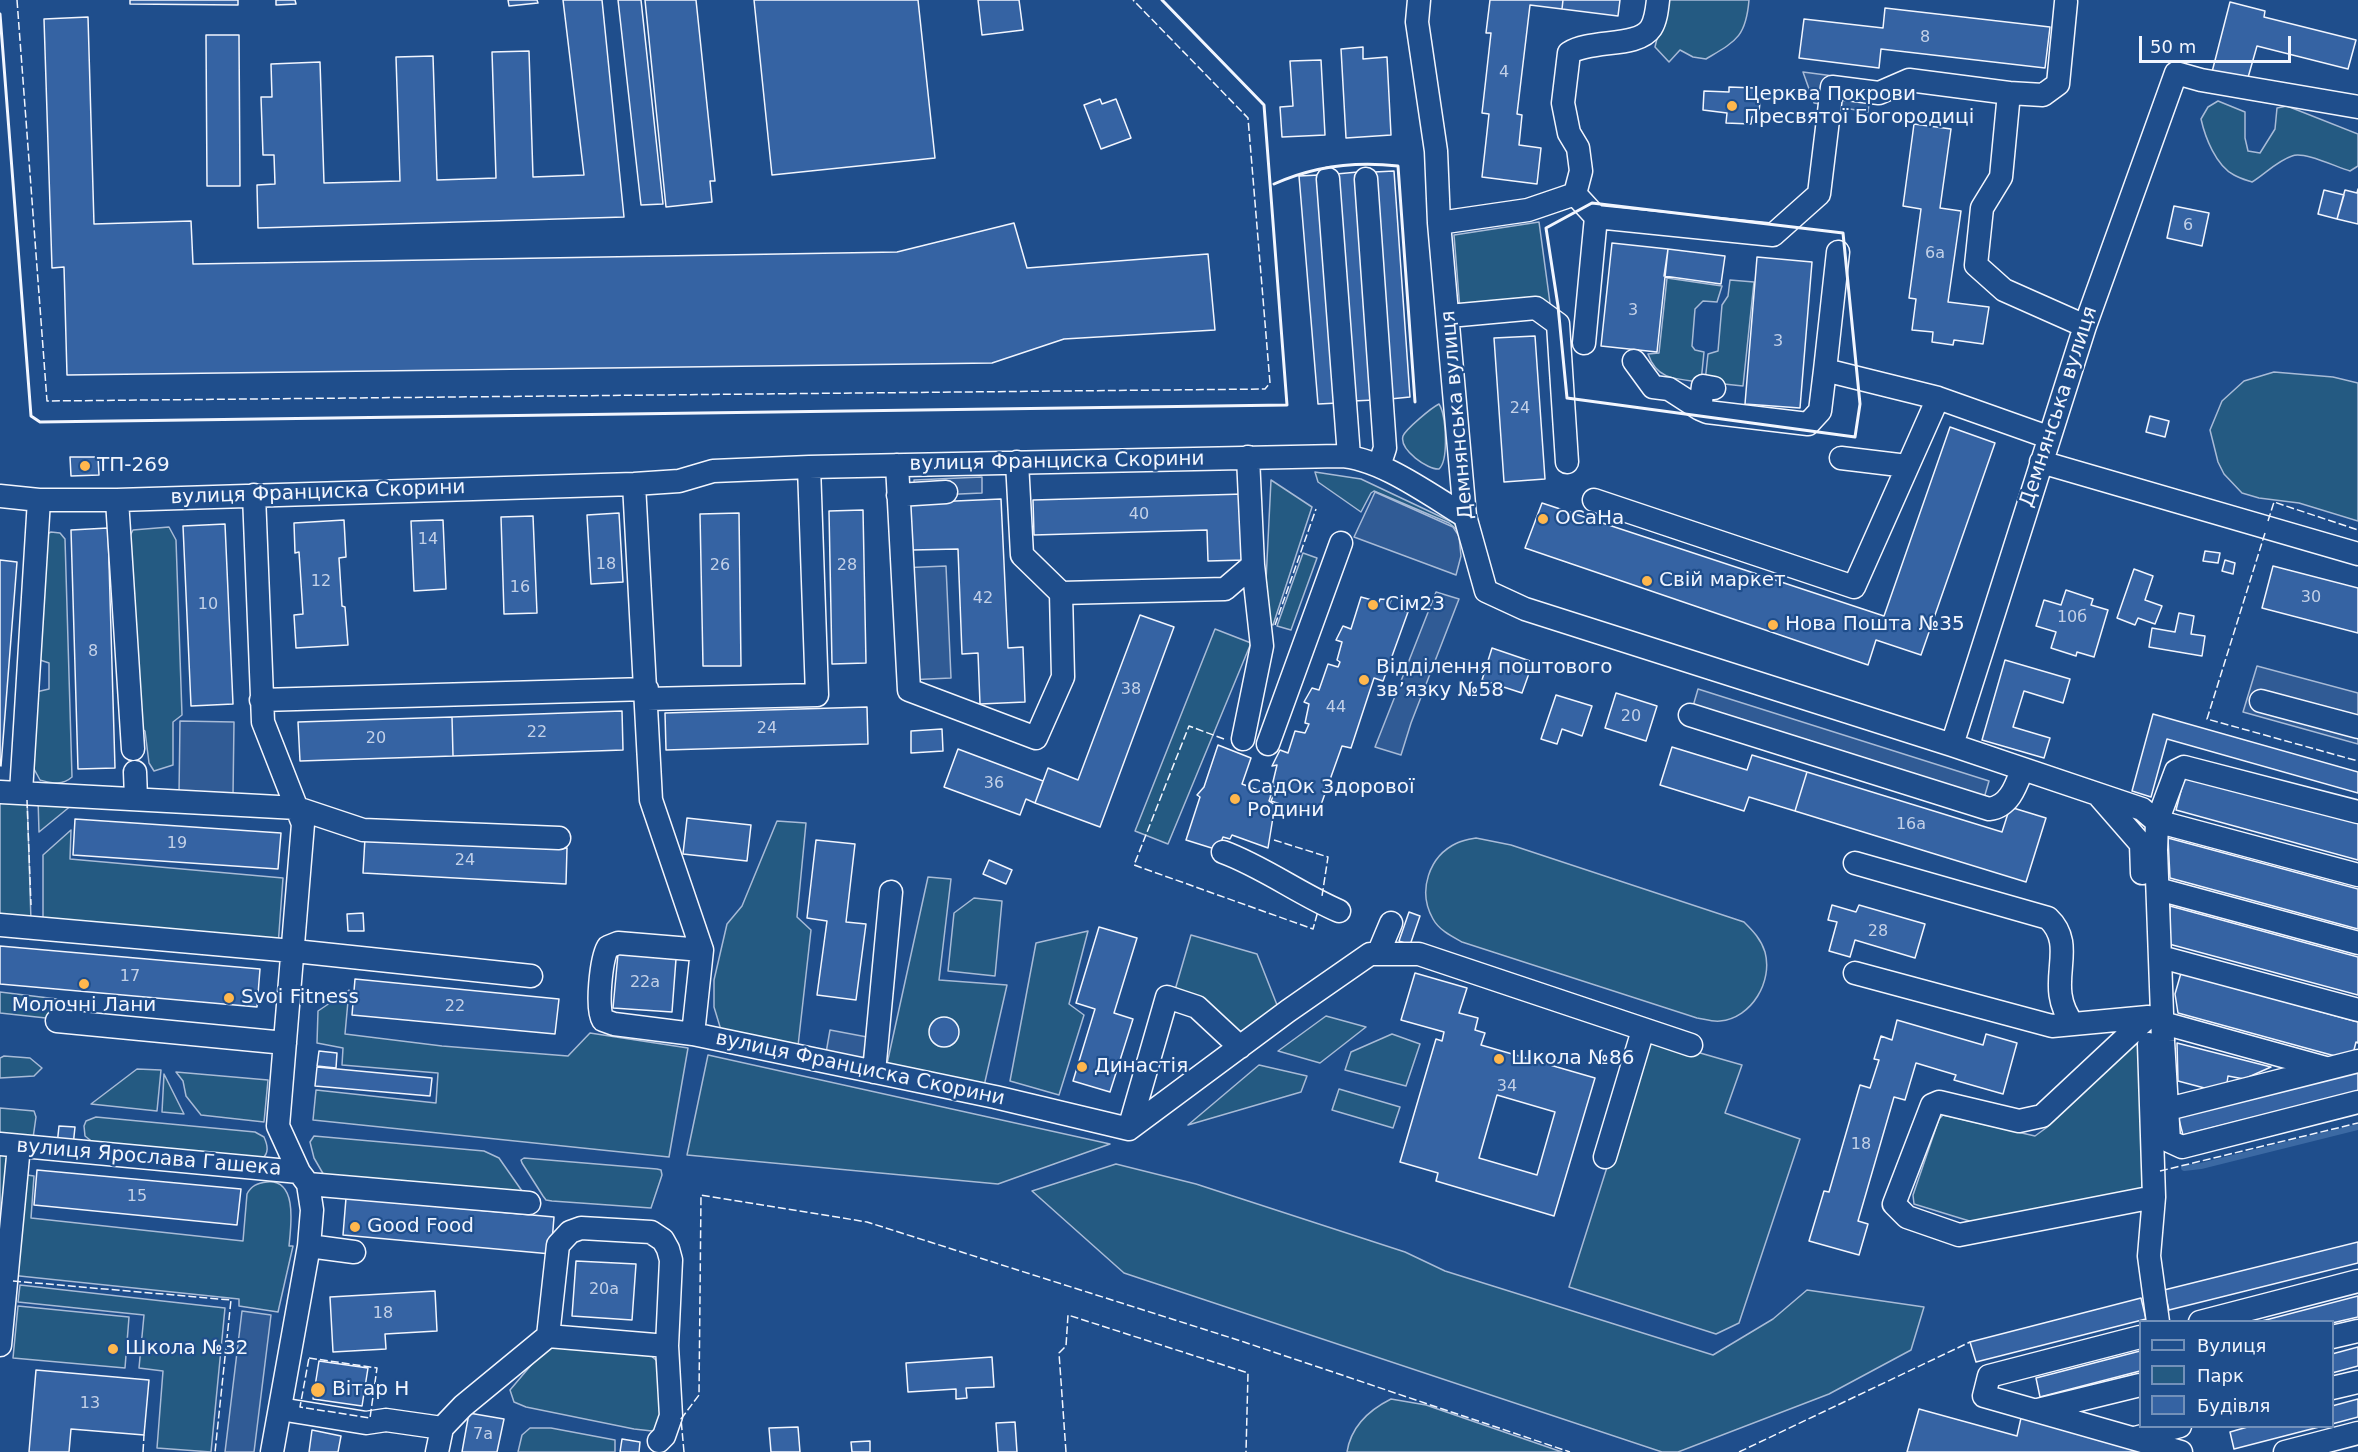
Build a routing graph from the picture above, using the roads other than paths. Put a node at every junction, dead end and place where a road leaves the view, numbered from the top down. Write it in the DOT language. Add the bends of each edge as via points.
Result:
graph roads {
  1 [pos="1419,0"];
  2 [pos="1658,0"];
  3 [pos="2066,2"];
  4 [pos="2009,93"];
  5 [pos="2358,108"];
  6 [pos="1328,179"];
  7 [pos="1366,179"];
  8 [pos="1575,195"];
  9 [pos="1596,217"];
  10 [pos="1439,223"];
  11 [pos="1838,252"];
  12 [pos="1449,316"];
  13 [pos="2085,326"];
  14 [pos="1584,343"];
  15 [pos="1634,361"];
  16 [pos="1825,370"];
  17 [pos="1714,388"];
  18 [pos="1938,398"];
  19 [pos="1700,409"];
  20 [pos="2048,437"];
  21 [pos="1349,456"];
  22 [pos="1248,457"];
  23 [pos="1841,458"];
  24 [pos="1017,462"];
  25 [pos="1567,462"];
  26 [pos="2041,462"];
  27 [pos="897,465"];
  28 [pos="1379,466"];
  29 [pos="1907,466"];
  30 [pos="809,467"];
  31 [pos="634,484"];
  32 [pos="0,490"];
  33 [pos="946,492"];
  34 [pos="254,495"];
  35 [pos="898,495"];
  36 [pos="39,500"];
  37 [pos="117,500"];
  38 [pos="1593,500"];
  39 [pos="1466,516"];
  40 [pos="1341,543"];
  41 [pos="2358,554"];
  42 [pos="1253,565"];
  43 [pos="1061,593"];
  44 [pos="647,694"];
  45 [pos="261,700"];
  46 [pos="2261,701"];
  47 [pos="1690,715"];
  48 [pos="2358,727"];
  49 [pos="1243,739"];
  50 [pos="1268,744"];
  51 [pos="1952,745"];
  52 [pos="133,749"];
  53 [pos="2022,770"];
  54 [pos="135,772"];
  55 [pos="10,792"];
  56 [pos="2100,797"];
  57 [pos="136,798"];
  58 [pos="297,808"];
  59 [pos="2358,812"];
  60 [pos="2157,821"];
  61 [pos="559,838"];
  62 [pos="1223,852"];
  63 [pos="1855,862"];
  64 [pos="2358,875"];
  65 [pos="2158,889"];
  66 [pos="891,892"];
  67 [pos="1339,911"];
  68 [pos="1390,923"];
  69 [pos="0,925"];
  70 [pos="2358,942"];
  71 [pos="702,950"];
  72 [pos="294,951"];
  73 [pos="1378,954"];
  74 [pos="2161,957"];
  75 [pos="1855,973"];
  76 [pos="531,976"];
  77 [pos="2358,1010"];
  78 [pos="2155,1020"];
  79 [pos="57,1021"];
  80 [pos="2073,1024"];
  81 [pos="1643,1030"];
  82 [pos="693,1035"];
  83 [pos="285,1043"];
  84 [pos="1691,1044"];
  85 [pos="1240,1047"];
  86 [pos="2358,1062"];
  87 [pos="2330,1068"];
  88 [pos="874,1072"];
  89 [pos="2358,1102"];
  90 [pos="2168,1108"];
  91 [pos="1128,1130"];
  92 [pos="10,1145"];
  93 [pos="1605,1157"];
  94 [pos="304,1178"];
  95 [pos="2154,1197"];
  96 [pos="528,1203"];
  97 [pos="309,1246"];
  98 [pos="354,1252"];
  99 [pos="2358,1281"];
  100 [pos="2158,1320"];
  101 [pos="2208,1320"];
  102 [pos="2358,1331"];
  103 [pos="548,1336"];
  104 [pos="2139,1337"];
  105 [pos="2334,1337"];
  106 [pos="0,1344"];
  107 [pos="667,1346"];
  108 [pos="2358,1382"];
  109 [pos="2139,1385"];
  110 [pos="2334,1388"];
  111 [pos="280,1409"];
  112 [pos="2036,1411"];
  113 [pos="442,1428"];
  114 [pos="2172,1428"];
  115 [pos="2358,1433"];
  116 [pos="2133,1438"];
  117 [pos="659,1441"];
  118 [pos="272,1452"];
  119 [pos="437,1452"];
  120 [pos="2181,1452"];
  121 [pos="2285,1452"];
  1 -- 10 [label="street, Демнянська вулиця" via="1417,22 1436,151"];
  2 -- 8 [label="street" via="1650,30 1638,38 1588,44 1569,53 1563,103 1569,133 1578,148 1581,171"];
  3 -- 4 [label="street" via="2058,84 2043,95"];
  4 -- 9 [label="street" via="1909,80 1879,93 1832,87 1819,194 1773,236"];
  4 -- 13 [label="street" via="2001,177 1983,208 1976,265 2004,290"];
  5 -- 13 [label="street, Демнянська вулиця" via="2176,73"];
  6 -- 21 [label="street"];
  7 -- 28 [label="street" via="1385,448"];
  8 -- 9 [label="street"];
  8 -- 10 [label="street" via="1528,210"];
  9 -- 14 [label="street"];
  10 -- 12 [label="street, Демнянська вулиця"];
  11 -- 16 [label="street"];
  12 -- 25 [label="street" via="1536,308 1558,324"];
  12 -- 39 [label="street, Демнянська вулиця"];
  13 -- 20 [label="street, Демнянська вулиця"];
  15 -- 19 [label="street" via="1653,387 1669,389"];
  16 -- 18 [label="street"];
  16 -- 19 [label="street" via="1820,411 1808,424"];
  17 -- 19 [label="street" via="1703,386"];
  18 -- 20 [label="street"];
  18 -- 29 [label="street"];
  20 -- 26 [label="street, Демнянська вулиця"];
  21 -- 22 [label="street, вулиця Франциска Скорини"];
  21 -- 28 [label="street, вулиця Франциска Скорини"];
  22 -- 24 [label="street, вулиця Франциска Скорини"];
  22 -- 42 [label="street"];
  23 -- 29 [label="street"];
  24 -- 27 [label="street, вулиця Франциска Скорини"];
  24 -- 43 [label="street" via="1022,555"];
  26 -- 41 [label="street"];
  26 -- 51 [label="street, Демнянська вулиця"];
  27 -- 30 [label="street, вулиця Франциска Скорини"];
  27 -- 35 [label="street"];
  28 -- 39 [label="street, вулиця Франциска Скорини"];
  29 -- 38 [label="street" via="1854,587"];
  30 -- 31 [label="street, вулиця Франциска Скорини" via="713,471 679,481"];
  30 -- 44 [label="street" via="818,695"];
  31 -- 34 [label="street, вулиця Франциска Скорини"];
  31 -- 44 [label="street, вулиця Франциска Скорини"];
  32 -- 36 [label="street, вулиця Франциска Скорини"];
  33 -- 35 [label="street"];
  34 -- 37 [label="street, вулиця Франциска Скорини"];
  34 -- 45 [label="street, вулиця Ярослава Гашека"];
  35 -- 43 [label="street" via="909,690 1036,738 1063,677"];
  36 -- 37 [label="street, вулиця Франциска Скорини"];
  36 -- 55 [label="street"];
  37 -- 52 [label="street"];
  39 -- 51 [label="street, Демнянська вулиця" via="1486,591 1515,605"];
  40 -- 50 [label="street"];
  42 -- 43 [label="street" via="1225,589"];
  42 -- 49 [label="street" via="1262,646"];
  44 -- 45 [label="street"];
  44 -- 71 [label="street, вулиця Франциска Скорини" via="651,800"];
  45 -- 58 [label="street, вулиця Ярослава Гашека" via="262,722"];
  46 -- 48 [label="street"];
  47 -- 53 [label="street" via="1989,809 2005,802"];
  51 -- 53 [label="street, Демнянська вулиця"];
  53 -- 56 [label="street, Демнянська вулиця"];
  54 -- 57 [label="street"];
  55 -- 57 [label="street"];
  56 -- 60 [label="street, Демнянська вулиця" via="2142,809"];
  56 -- 78 [label="street" via="2141,844"];
  57 -- 58 [label="street"];
  58 -- 61 [label="street" via="363,830"];
  58 -- 72 [label="street, вулиця Ярослава Гашека" via="303,824"];
  59 -- 60 [label="street" via="2184,766 2176,771"];
  60 -- 64 [label="street, Демнянська вулиця"];
  60 -- 65 [label="street"];
  62 -- 67 [label="street"];
  63 -- 80 [label="street" via="2048,918 2056,925 2062,942 2059,990"];
  65 -- 70 [label="street"];
  65 -- 74 [label="street"];
  66 -- 88 [label="street"];
  68 -- 73 [label="street"];
  69 -- 72 [label="street"];
  71 -- 82 [label="street, вулиця Франциска Скорини"];
  71 -- 82 [label="street" via="618,943 608,947 603,960 603,1020"];
  72 -- 76 [label="street"];
  72 -- 83 [label="street, вулиця Ярослава Гашека"];
  73 -- 81 [label="street" via="1419,954"];
  73 -- 85 [label="street" via="1370,954"];
  74 -- 77 [label="street"];
  74 -- 78 [label="street"];
  75 -- 80 [label="street" via="2052,1026"];
  78 -- 80 [label="street"];
  78 -- 87 [label="street"];
  78 -- 90 [label="street"];
  78 -- 95 [label="street"];
  78 -- 95 [label="street" via="2042,1116 2019,1121 1939,1102 1932,1105 1894,1204 1907,1217 1959,1235"];
  79 -- 83 [label="street"];
  81 -- 84 [label="street"];
  81 -- 93 [label="street"];
  82 -- 88 [label="street, вулиця Франциска Скорини"];
  83 -- 94 [label="street, вулиця Ярослава Гашека" via="278,1126"];
  85 -- 91 [label="street"];
  85 -- 91 [label="street" via="1197,1007 1167,997"];
  86 -- 87 [label="street"];
  87 -- 90 [label="street"];
  88 -- 91 [label="street, вулиця Франциска Скорини" via="995,1096"];
  89 -- 90 [label="street" via="2182,1147 2169,1141"];
  92 -- 94 [label="street, вулиця Ярослава Гашека"];
  92 -- 106 [label="street"];
  94 -- 96 [label="street"];
  94 -- 97 [label="street, вулиця Ярослава Гашека" via="312,1210"];
  95 -- 100 [label="street" via="2150,1256"];
  97 -- 98 [label="street"];
  97 -- 111 [label="street, вулиця Ярослава Гашека"];
  99 -- 101 [label="street"];
  102 -- 105 [label="street"];
  103 -- 107 [label="street"];
  103 -- 107 [label="street" via="558,1245 563,1237 581,1228 651,1232 663,1240 671,1260"];
  103 -- 113 [label="street"];
  104 -- 112 [label="street" via="1989,1376 1984,1396"];
  107 -- 117 [label="street" via="671,1416"];
  108 -- 110 [label="street"];
  109 -- 112 [label="street"];
  111 -- 113 [label="street" via="366,1423 386,1420"];
  111 -- 118 [label="street, вулиця Ярослава Гашека"];
  112 -- 116 [label="street"];
  113 -- 119 [label="street"];
  114 -- 116 [label="street"];
  115 -- 121 [label="street"];
  116 -- 120 [label="street"];
}
